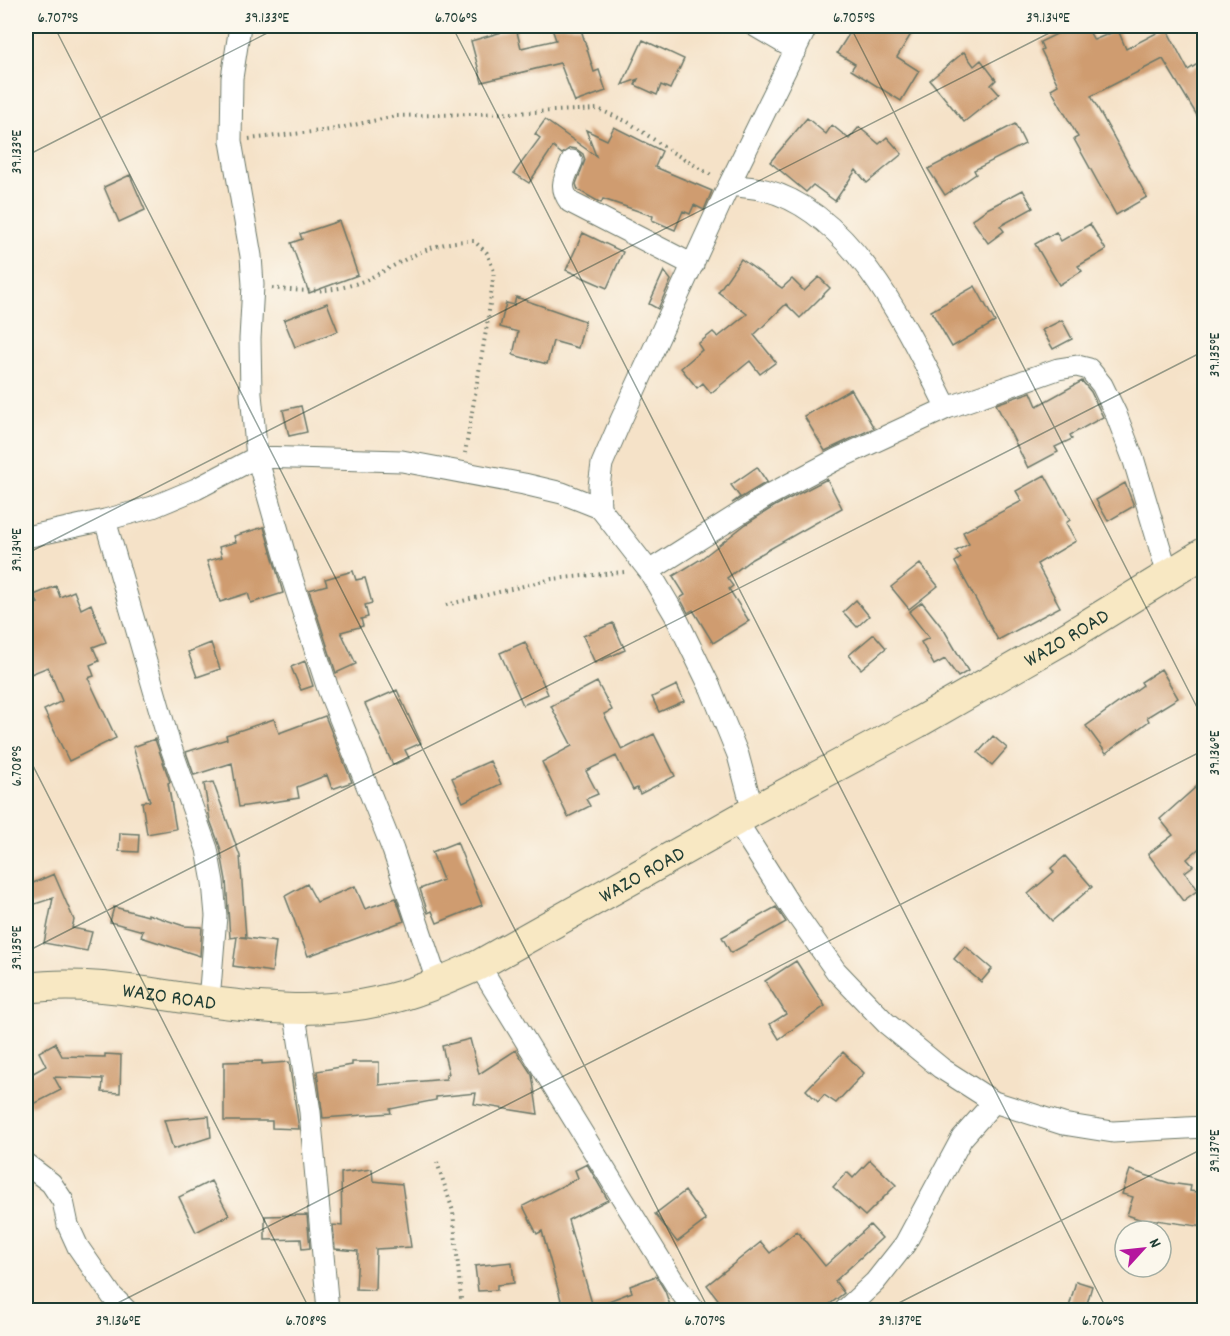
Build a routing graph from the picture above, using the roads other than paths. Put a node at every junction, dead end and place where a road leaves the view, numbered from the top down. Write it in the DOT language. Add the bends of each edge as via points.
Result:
graph roads {
  1 [pos="240,26"];
  2 [pos="755,26"];
  3 [pos="807,26"];
  4 [pos="796,50"];
  5 [pos="572,160"];
  6 [pos="729,185"];
  7 [pos="693,265"];
  8 [pos="947,408"];
  9 [pos="257,457"];
  10 [pos="600,508"];
  11 [pos="105,520"];
  12 [pos="26,537"];
  13 [pos="1204,553"];
  14 [pos="649,571"];
  15 [pos="1168,575"];
  16 [pos="745,815"];
  17 [pos="479,965"];
  18 [pos="438,984"];
  19 [pos="26,988"];
  20 [pos="208,1001"];
  21 [pos="294,1009"];
  22 [pos="994,1102"];
  23 [pos="1204,1127"];
  24 [pos="26,1164"];
  25 [pos="126,1311"];
  26 [pos="328,1311"];
  27 [pos="694,1311"];
  28 [pos="845,1311"];
  1 -- 9 [label="street" via="232,78 231,141 251,255 251,394"];
  2 -- 4 [label="street"];
  3 -- 4 [label="street"];
  4 -- 6 [label="street"];
  5 -- 7 [label="street" via="562,187 570,202"];
  6 -- 7 [label="street"];
  6 -- 8 [label="street" via="766,190 797,203 824,221 856,252 882,290"];
  7 -- 10 [label="street" via="602,464"];
  8 -- 14 [label="street" via="769,495"];
  8 -- 15 [label="street" via="1058,369 1089,369 1102,385 1134,461"];
  9 -- 10 [label="street" via="402,461 562,493"];
  9 -- 11 [label="street" via="164,503"];
  9 -- 18 [label="street" via="328,689 393,850"];
  10 -- 14 [label="street"];
  11 -- 12 [label="street"];
  11 -- 20 [label="street" via="169,742 207,849 216,916"];
  13 -- 15 [label="main road, WAZO ROAD"];
  14 -- 16 [label="street" via="711,689 738,755"];
  15 -- 16 [label="main road, WAZO ROAD" via="927,717"];
  16 -- 17 [label="main road, WAZO ROAD"];
  16 -- 22 [label="street" via="761,856 836,970 886,1023 941,1068"];
  17 -- 18 [label="main road, WAZO ROAD"];
  17 -- 27 [label="street"];
  18 -- 21 [label="main road, WAZO ROAD" via="381,1001 339,1008"];
  19 -- 20 [label="main road, WAZO ROAD" via="98,985"];
  20 -- 21 [label="main road, WAZO ROAD"];
  21 -- 26 [label="street" via="310,1112"];
  22 -- 23 [label="street" via="1063,1124 1113,1132"];
  22 -- 28 [label="street" via="962,1138 905,1244 875,1282"];
  24 -- 25 [label="street" via="51,1184 63,1200 78,1247"];
}
